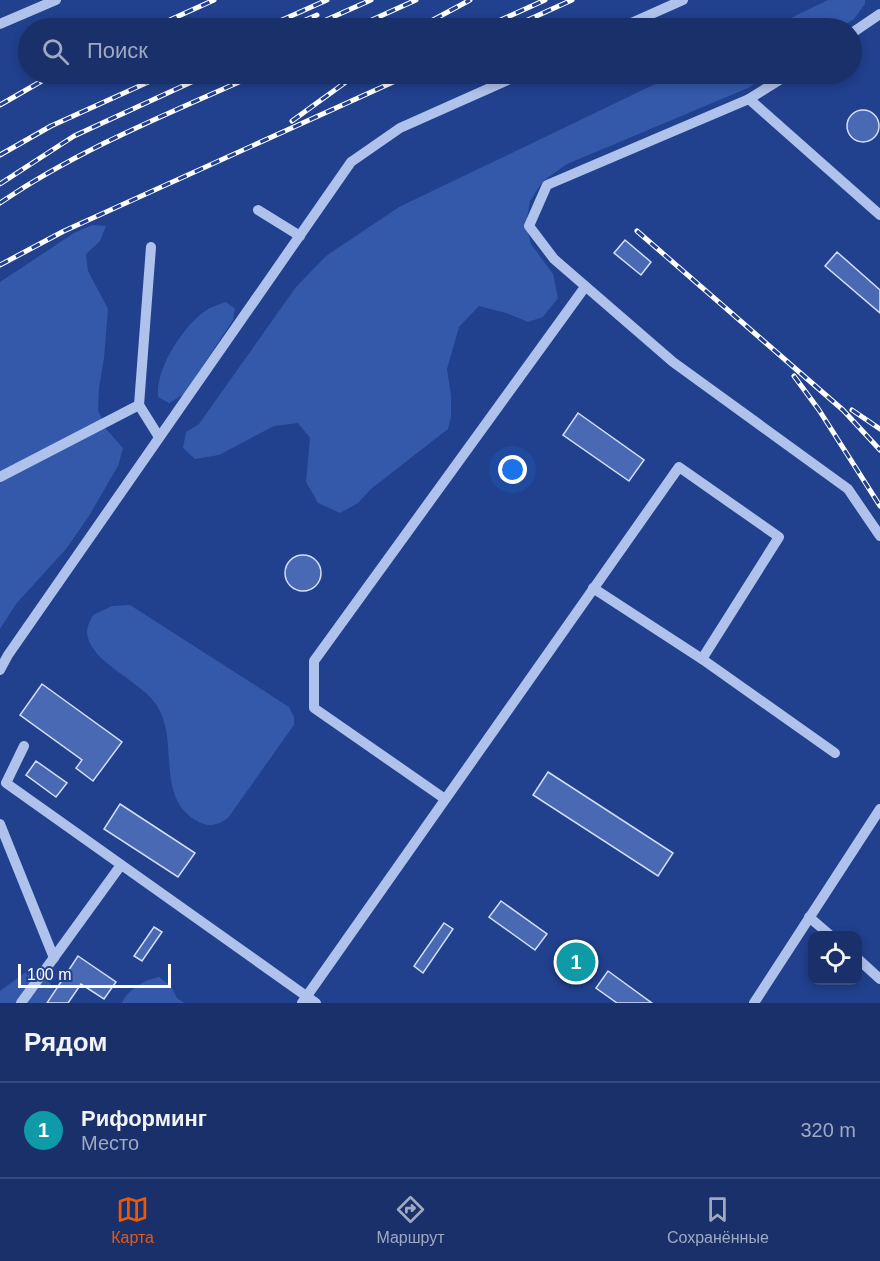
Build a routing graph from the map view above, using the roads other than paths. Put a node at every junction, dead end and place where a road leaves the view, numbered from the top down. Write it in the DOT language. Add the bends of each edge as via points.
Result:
graph roads {
  1 [pos="56,0"];
  2 [pos="683,0"];
  3 [pos="880,14"];
  4 [pos="642,18"];
  5 [pos="0,24"];
  6 [pos="862,26"];
  7 [pos="499,84"];
  8 [pos="773,84"];
  9 [pos="749,99"];
  10 [pos="258,210"];
  11 [pos="880,215"];
  12 [pos="300,236"];
  13 [pos="151,247"];
  14 [pos="585,286"];
  15 [pos="139,405"];
  16 [pos="159,437"];
  17 [pos="0,477"];
  18 [pos="880,536"];
  19 [pos="593,588"];
  20 [pos="702,658"];
  21 [pos="0,670"];
  22 [pos="24,746"];
  23 [pos="835,753"];
  24 [pos="445,799"];
  25 [pos="880,809"];
  26 [pos="0,824"];
  27 [pos="121,865"];
  28 [pos="809,917"];
  29 [pos="825,931"];
  30 [pos="54,958"];
  31 [pos="862,962"];
  32 [pos="880,978"];
  33 [pos="304,1000"];
  34 [pos="21,1003"];
  35 [pos="316,1003"];
  36 [pos="754,1003"];
  1 -- 5 [label="lane"];
  2 -- 4 [label="lane"];
  3 -- 6 [label="lane"];
  7 -- 12 [label="lane" via="400,129 351,162"];
  8 -- 9 [label="lane"];
  9 -- 11 [label="lane"];
  9 -- 14 [label="lane" via="547,185 529,226 554,259"];
  10 -- 12 [label="lane"];
  12 -- 16 [label="lane"];
  13 -- 15 [label="lane"];
  14 -- 18 [label="lane" via="674,362 848,489"];
  14 -- 24 [label="lane" via="314,661 314,708"];
  15 -- 16 [label="lane"];
  15 -- 17 [label="lane"];
  16 -- 21 [label="lane"];
  19 -- 20 [label="lane"];
  19 -- 20 [label="lane" via="679,467 778,537"];
  19 -- 24 [label="lane"];
  20 -- 23 [label="lane"];
  22 -- 27 [label="lane" via="6,783"];
  24 -- 33 [label="lane"];
  25 -- 28 [label="lane"];
  26 -- 30 [label="lane"];
  27 -- 30 [label="lane"];
  27 -- 33 [label="lane"];
  28 -- 29 [label="lane"];
  28 -- 36 [label="lane"];
  30 -- 34 [label="lane"];
  31 -- 32 [label="lane"];
  33 -- 35 [label="lane"];
}
